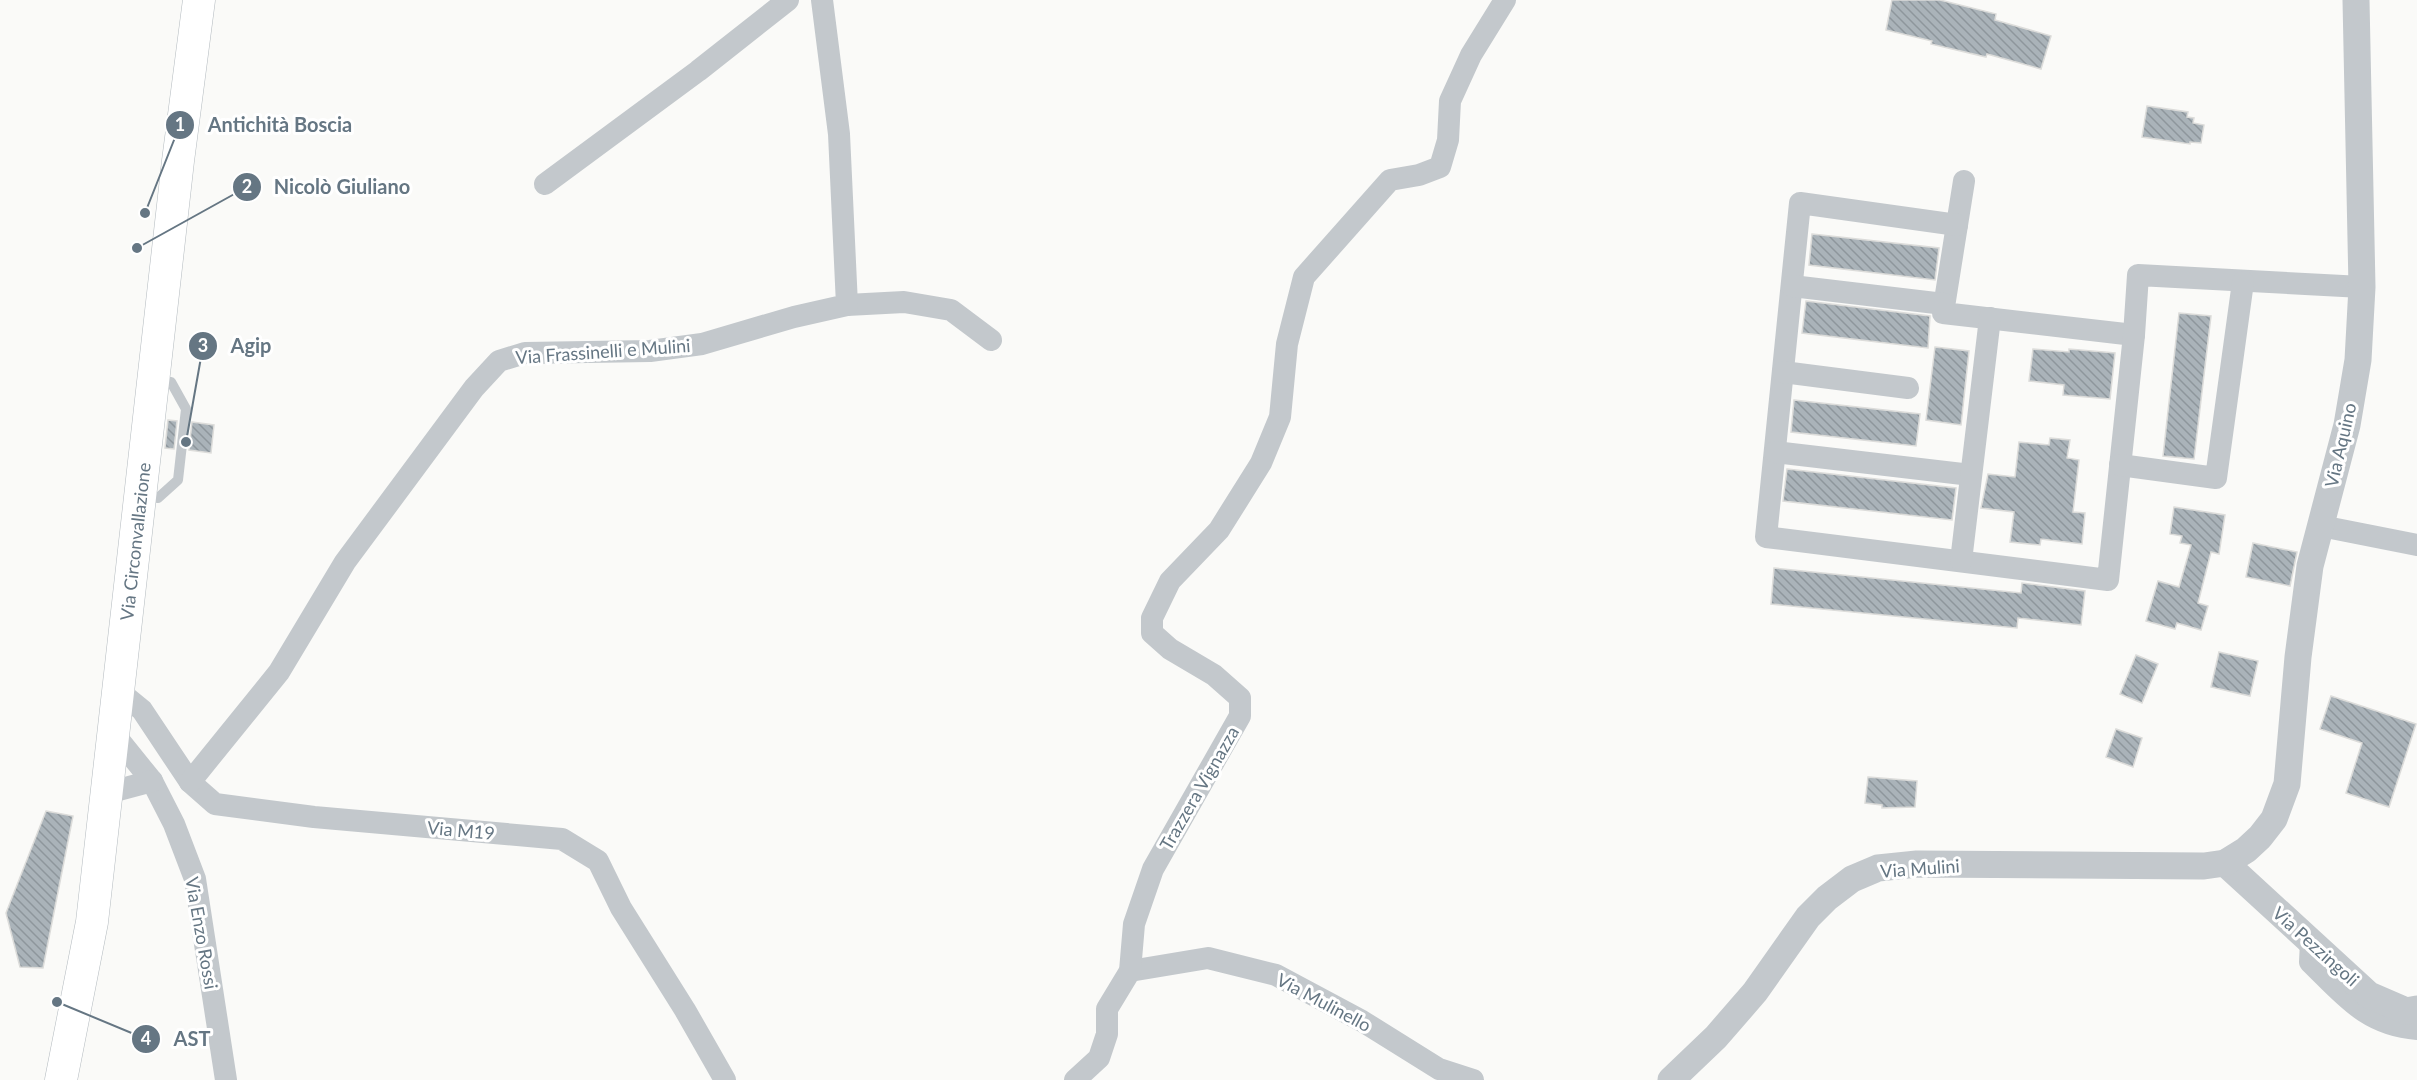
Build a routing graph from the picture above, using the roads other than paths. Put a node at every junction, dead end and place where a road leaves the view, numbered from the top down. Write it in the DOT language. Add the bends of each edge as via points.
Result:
graph roads {
  1 [pos="199,0"];
  2 [pos="788,0"];
  3 [pos="822,0"];
  4 [pos="1505,0"];
  5 [pos="2356,0"];
  6 [pos="1964,181"];
  7 [pos="545,184"];
  8 [pos="1957,225"];
  9 [pos="2243,282"];
  10 [pos="1791,286"];
  11 [pos="2362,287"];
  12 [pos="1944,304"];
  13 [pos="847,305"];
  14 [pos="1990,318"];
  15 [pos="2134,335"];
  16 [pos="991,340"];
  17 [pos="1783,372"];
  18 [pos="1908,388"];
  19 [pos="1774,452"];
  20 [pos="2120,465"];
  21 [pos="1971,475"];
  22 [pos="2321,526"];
  23 [pos="2417,545"];
  24 [pos="1961,561"];
  25 [pos="120,692"];
  26 [pos="114,734"];
  27 [pos="152,781"];
  28 [pos="190,782"];
  29 [pos="107,793"];
  30 [pos="2225,862"];
  31 [pos="2311,942"];
  32 [pos="1130,971"];
  33 [pos="2417,1009"];
  34 [pos="2417,1029"];
  35 [pos="60,1065"];
  36 [pos="226,1080"];
  37 [pos="724,1080"];
  38 [pos="1075,1080"];
  39 [pos="1473,1080"];
  40 [pos="1671,1080"];
  1 -- 25 [label="main road, Via Circonvallazione"];
  2 -- 7 [label="street"];
  3 -- 13 [label="street" via="839,134"];
  4 -- 32 [label="street, Trazzera Vignazza" via="1471,56 1450,101 1448,140 1440,167 1390,180 1304,277 1287,344 1280,417 1261,464 1219,530 1170,581 1152,618 1152,633 1170,649 1214,675 1240,698 1240,716 1153,869 1134,924"];
  5 -- 11 [label="street, Via Aquino"];
  6 -- 8 [label="street"];
  8 -- 10 [label="street" via="1800,203"];
  8 -- 12 [label="street"];
  9 -- 11 [label="street"];
  9 -- 15 [label="street" via="2138,275"];
  9 -- 20 [label="street" via="2216,478"];
  10 -- 12 [label="street"];
  10 -- 17 [label="street"];
  11 -- 22 [label="street, Via Aquino" via="2358,360 2347,425"];
  12 -- 14 [label="street" via="1943,313"];
  13 -- 16 [label="street, Via Frassinelli e Mulini" via="904,302 951,310"];
  13 -- 28 [label="street, Via Frassinelli e Mulini" via="702,344 650,351 525,353 499,361 474,388 345,562 279,672"];
  14 -- 15 [label="street"];
  14 -- 21 [label="street"];
  15 -- 20 [label="street"];
  17 -- 18 [label="street"];
  17 -- 19 [label="street"];
  19 -- 21 [label="street"];
  19 -- 24 [label="street" via="1766,537"];
  20 -- 24 [label="street" via="2108,580"];
  21 -- 24 [label="street"];
  22 -- 23 [label="street"];
  22 -- 30 [label="street, Via Aquino" via="2310,566 2298,657 2287,784 2274,819 2260,837"];
  25 -- 26 [label="main road, Via Circonvallazione"];
  25 -- 28 [label="street, Via M19" via="142,710"];
  26 -- 27 [label="street, Via Enzo Rossi"];
  26 -- 29 [label="main road, Via Circonvallazione"];
  27 -- 29 [label="street"];
  27 -- 36 [label="street, Via Enzo Rossi" via="195,879"];
  28 -- 37 [label="street, Via M19" via="215,804 562,839 598,861 621,908"];
  29 -- 35 [label="main road, Via Circonvallazione" via="92,922"];
  30 -- 31 [label="street, Via Pezzingoli"];
  30 -- 40 [label="street, Via Mulini" via="2204,866 1917,864 1878,868 1852,879 1808,917 1749,999"];
  31 -- 33 [label="street, Via Pezzingoli" via="2369,995 2406,1011"];
  31 -- 34 [label="street" via="2310,962 2357,1007 2385,1024"];
  32 -- 38 [label="street, Trazzera Vignazza" via="1107,1009 1107,1034 1099,1058"];
  32 -- 39 [label="street, Via Mulinello" via="1208,958 1276,975 1362,1021 1439,1069"];
}
